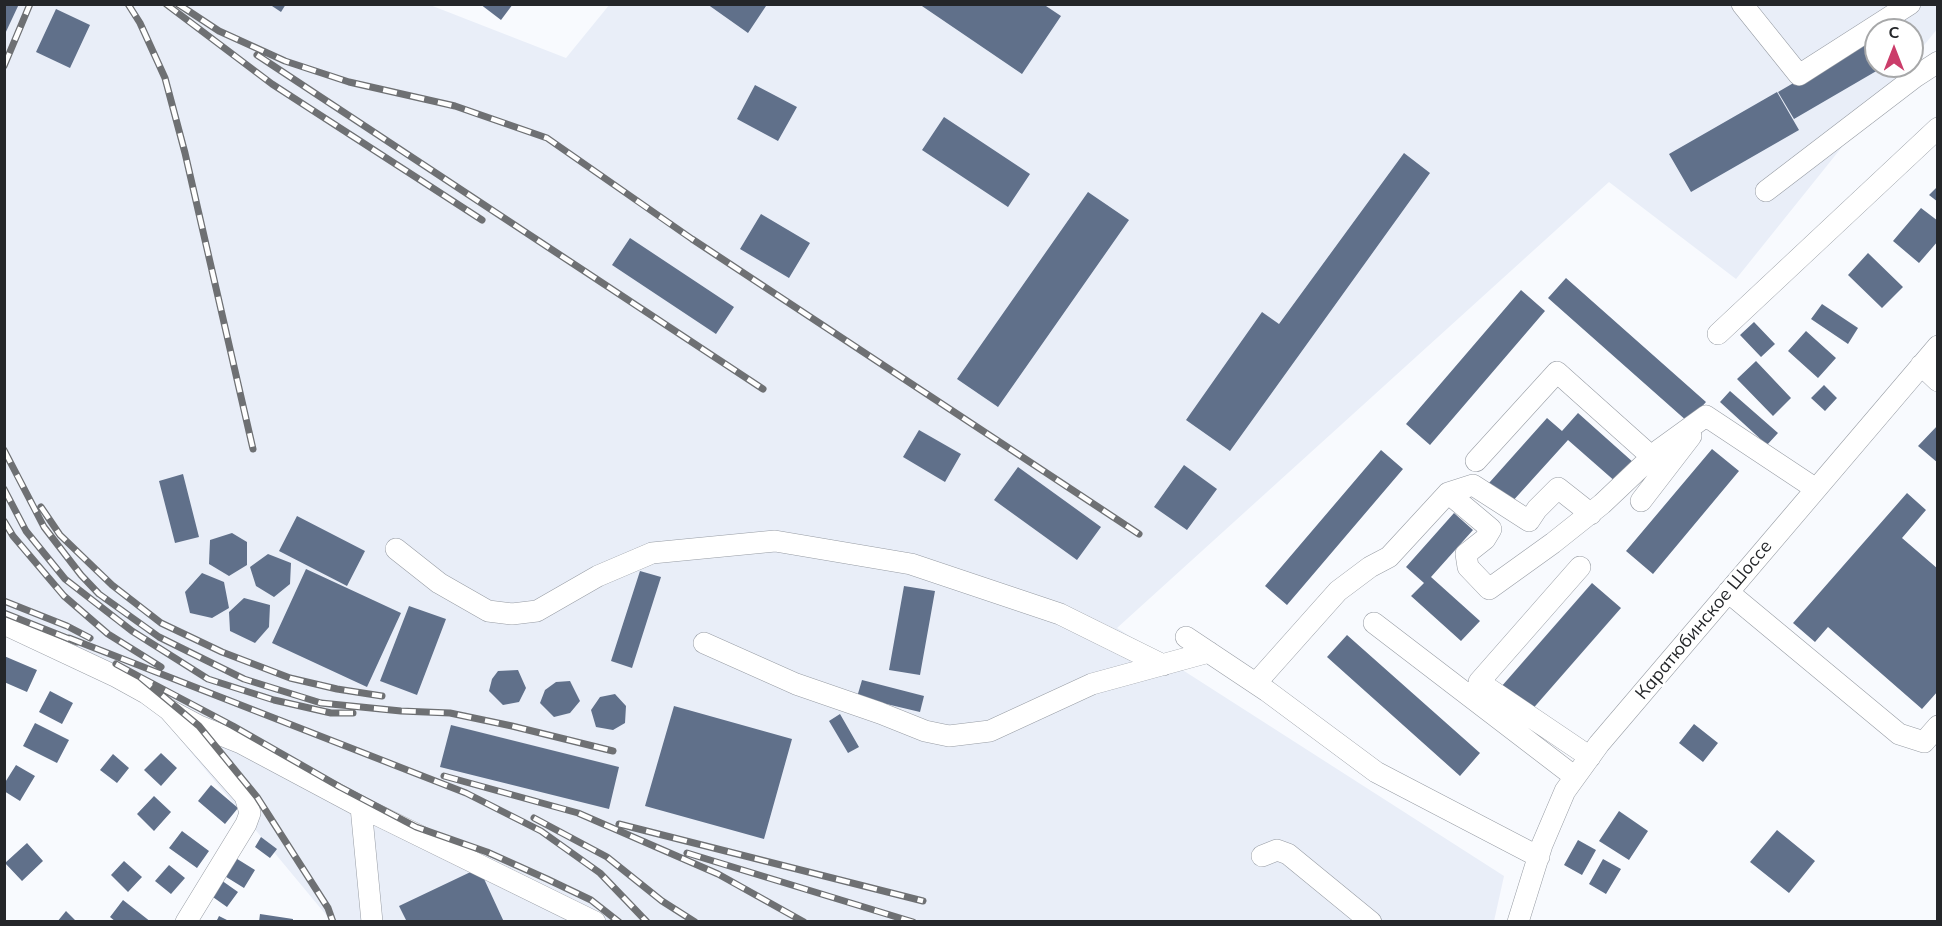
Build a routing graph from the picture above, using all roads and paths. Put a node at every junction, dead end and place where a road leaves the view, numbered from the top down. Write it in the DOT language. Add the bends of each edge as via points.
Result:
graph roads {
  1 [pos="1742,4"];
  2 [pos="1910,4"];
  3 [pos="1938,62"];
  4 [pos="1938,128"];
  5 [pos="1766,192"];
  6 [pos="1718,334"];
  7 [pos="1938,346"];
  8 [pos="1921,365"];
  9 [pos="1938,381"];
  10 [pos="1706,416"];
  11 [pos="1652,457"];
  12 [pos="1476,461"];
  13 [pos="1816,489"];
  14 [pos="1448,493"];
  15 [pos="1641,501"];
  16 [pos="1591,513"];
  17 [pos="396,549"];
  18 [pos="1580,567"];
  19 [pos="1728,592"];
  20 [pos="1374,623"];
  21 [pos="4,624"];
  22 [pos="1186,637"];
  23 [pos="704,643"];
  24 [pos="1209,652"];
  25 [pos="1163,664"];
  26 [pos="1256,683"];
  27 [pos="169,710"];
  28 [pos="1938,726"];
  29 [pos="1590,757"];
  30 [pos="1575,777"];
  31 [pos="361,807"];
  32 [pos="1262,856"];
  33 [pos="1539,857"];
  34 [pos="186,921"];
  35 [pos="372,921"];
  36 [pos="595,921"];
  37 [pos="1371,921"];
  38 [pos="1518,921"];
  1 -- 2 [label="street" via="1799,75"];
  3 -- 5 [label="street"];
  4 -- 6 [label="street"];
  7 -- 8 [label="street, Каратюбинское Шоссе"];
  8 -- 9 [label="street"];
  8 -- 13 [label="street, Каратюбинское Шоссе"];
  10 -- 11 [label="street"];
  10 -- 13 [label="street"];
  10 -- 15 [label="street"];
  11 -- 12 [label="street" via="1557,372"];
  11 -- 16 [label="street"];
  13 -- 19 [label="street, Каратюбинское Шоссе"];
  14 -- 16 [label="street" via="1473,485 1529,521 1558,488"];
  14 -- 16 [label="street" via="1491,529 1466,554 1468,567 1489,589"];
  14 -- 26 [label="street" via="1389,557 1338,591"];
  17 -- 25 [label="street" via="439,583 488,611 512,614 537,611 598,576 652,553 774,541 911,564 1060,614"];
  18 -- 29 [label="street" via="1479,682"];
  19 -- 28 [label="street" via="1899,734 1924,742"];
  19 -- 29 [label="street, Каратюбинское Шоссе"];
  20 -- 30 [label="street"];
  21 -- 27 [label="street" via="117,677"];
  22 -- 24 [label="street"];
  23 -- 25 [label="street" via="796,684 949,736 990,731 1092,684"];
  24 -- 25 [label="street"];
  24 -- 26 [label="street"];
  26 -- 33 [label="street" via="1376,772"];
  27 -- 31 [label="street" via="241,743"];
  27 -- 34 [label="street" via="245,796 250,813"];
  29 -- 30 [label="street, Каратюбинское Шоссе"];
  30 -- 33 [label="street, Каратюбинское Шоссе" via="1565,790"];
  31 -- 35 [label="street"];
  31 -- 36 [label="street"];
  32 -- 37 [label="street" via="1277,850 1288,854"];
  33 -- 38 [label="street, Каратюбинское Шоссе"];
}
